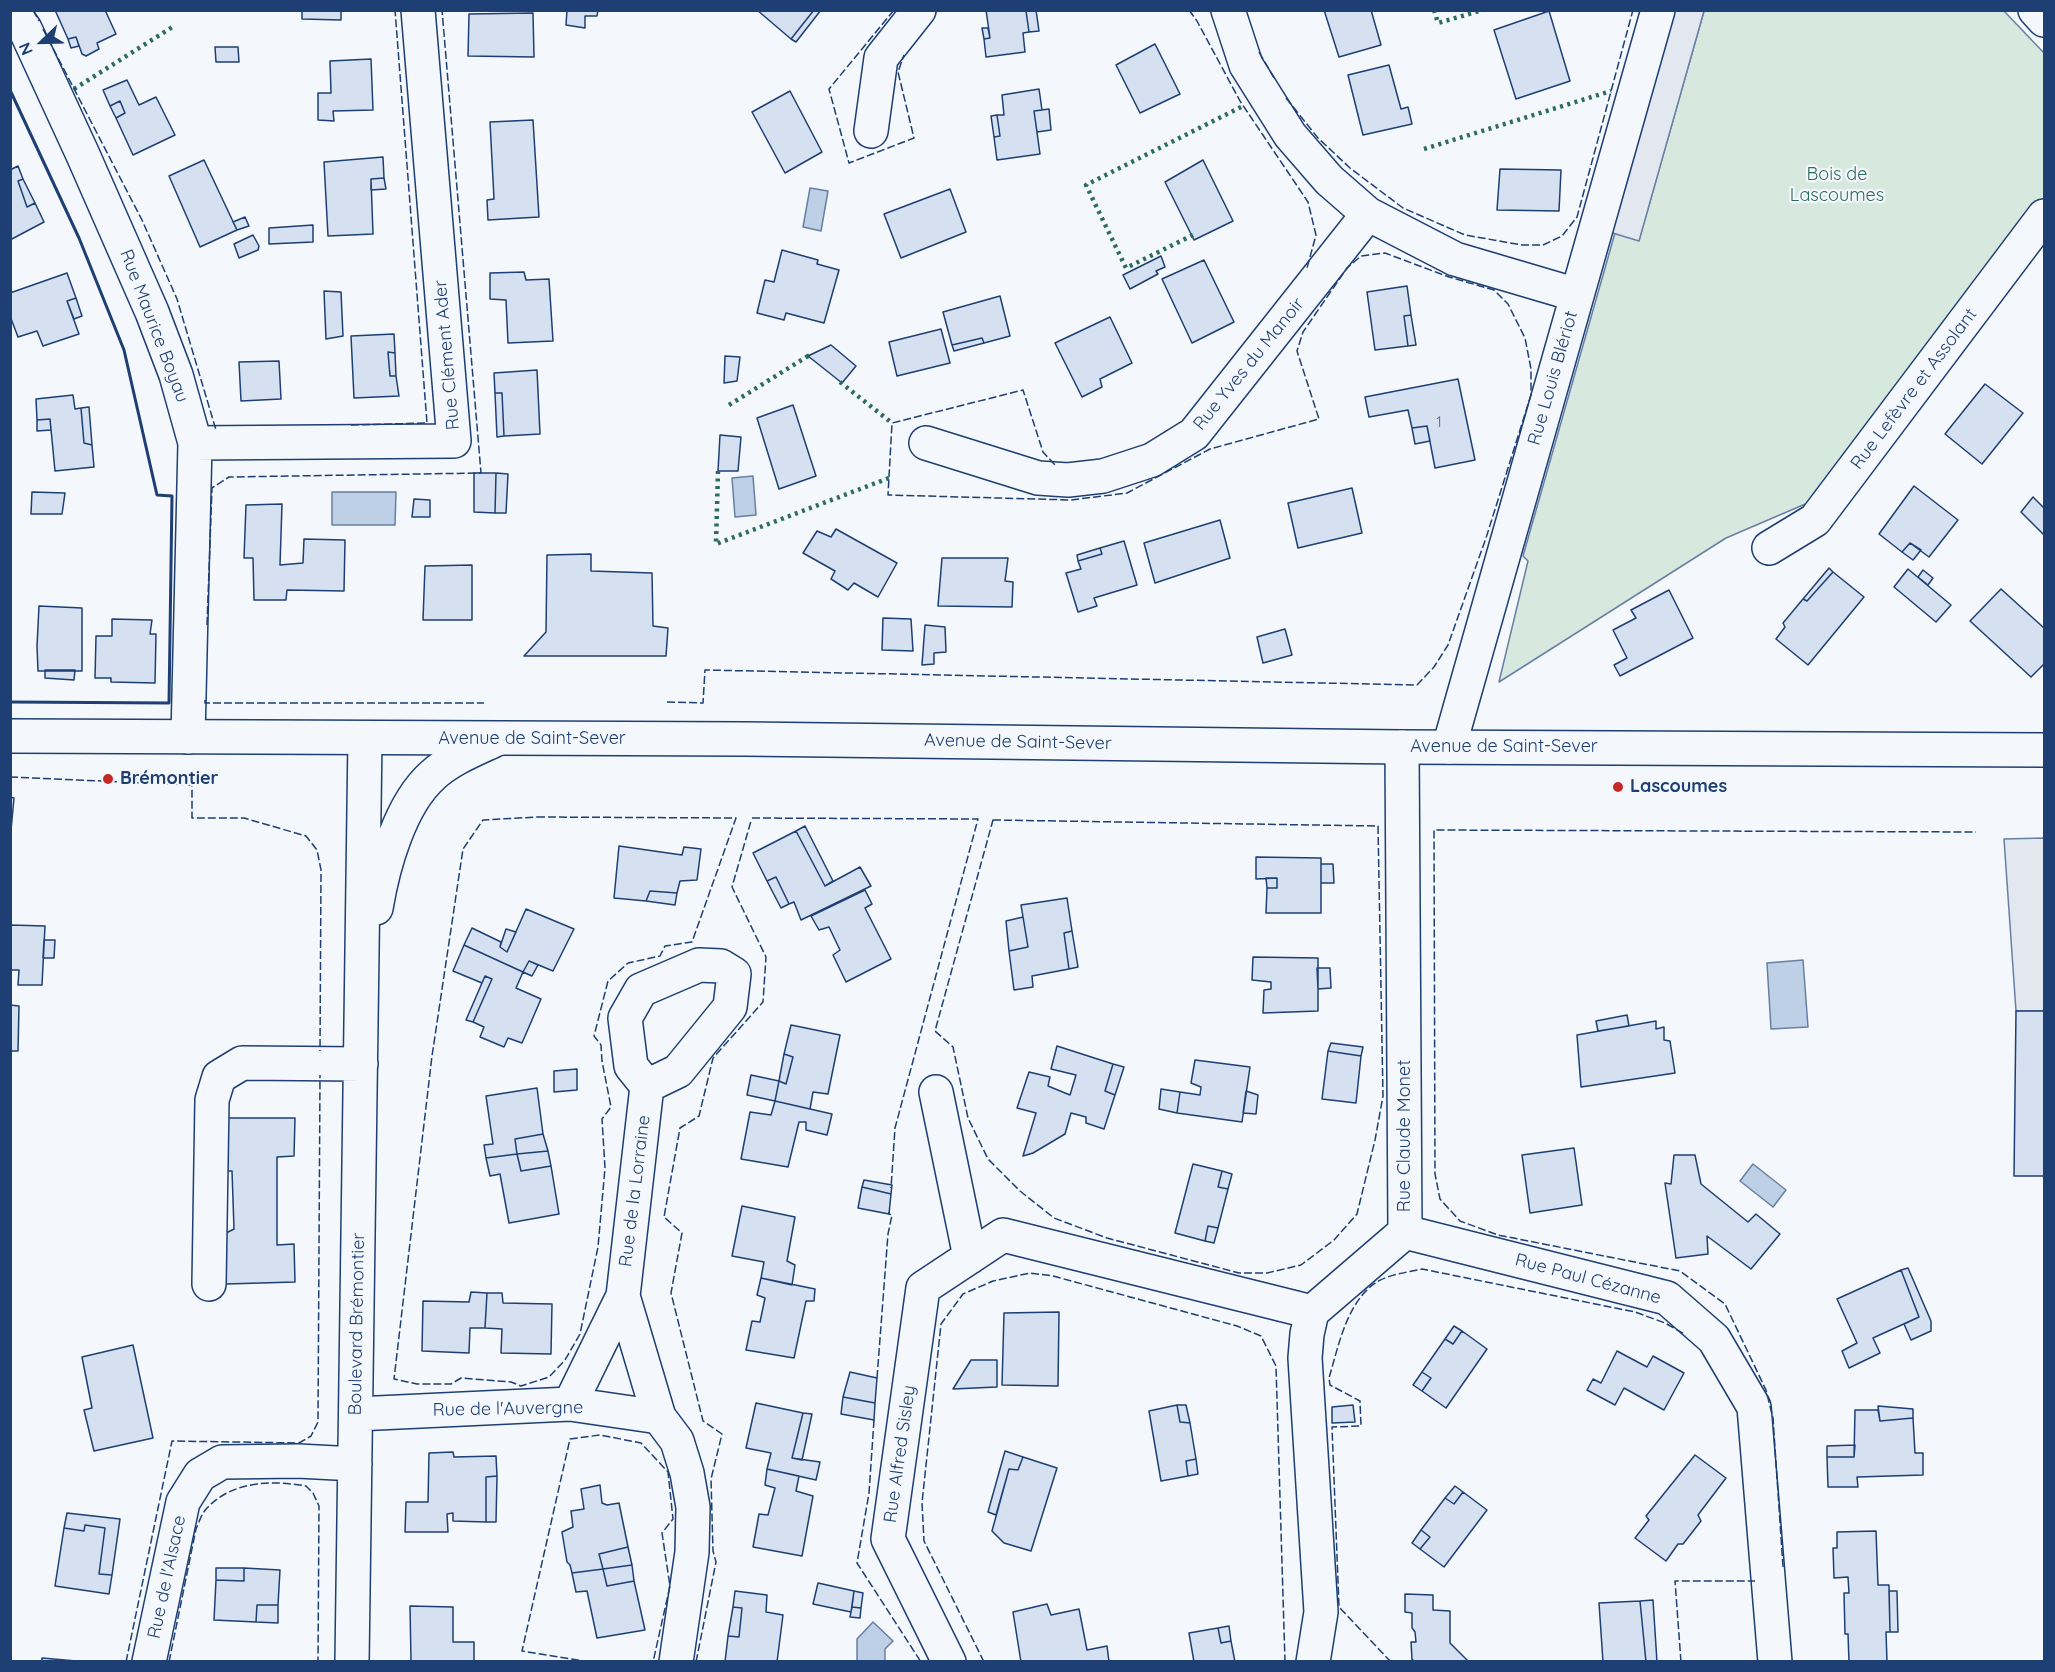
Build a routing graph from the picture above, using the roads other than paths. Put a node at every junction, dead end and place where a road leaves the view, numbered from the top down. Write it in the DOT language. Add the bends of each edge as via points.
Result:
graph roads {
  1 [pos="12,10"];
  2 [pos="418,10"];
  3 [pos="919,10"];
  4 [pos="1228,10"];
  5 [pos="1658,10"];
  6 [pos="2035,10"];
  7 [pos="2044,20"];
  8 [pos="870,131"];
  9 [pos="1368,214"];
  10 [pos="2044,216"];
  11 [pos="1577,295"];
  12 [pos="195,443"];
  13 [pos="926,443"];
  14 [pos="1769,548"];
  15 [pos="10,736"];
  16 [pos="188,737"];
  17 [pos="366,738"];
  18 [pos="497,739"];
  19 [pos="1402,747"];
  20 [pos="1449,747"];
  21 [pos="2038,751"];
  22 [pos="362,987"];
  23 [pos="361,1064"];
  24 [pos="647,1086"];
  25 [pos="936,1092"];
  26 [pos="1405,1232"];
  27 [pos="970,1257"];
  28 [pos="209,1284"];
  29 [pos="623,1296"];
  30 [pos="1312,1312"];
  31 [pos="570,1404"];
  32 [pos="356,1414"];
  33 [pos="659,1417"];
  34 [pos="355,1464"];
  35 [pos="149,1662"];
  36 [pos="352,1662"];
  37 [pos="676,1662"];
  38 [pos="949,1662"];
  39 [pos="1313,1662"];
  40 [pos="1775,1662"];
  1 -- 12 [label="street, Rue Maurice Boyau" via="30,39 152,312 177,375"];
  2 -- 12 [label="street, Rue Clément Ader" via="454,441"];
  3 -- 8 [label="street" via="881,58"];
  4 -- 9 [label="street" via="1246,64 1290,135 1329,180"];
  5 -- 11 [label="street, Rue Louis Blériot"];
  6 -- 7 [label="street"];
  9 -- 11 [label="street" via="1455,259"];
  9 -- 13 [label="street, Rue Yves du Manoir" via="1194,434 1152,460 1103,476 1038,478"];
  10 -- 14 [label="street, Rue Lefèvre et Assolant" via="1815,520"];
  11 -- 20 [label="street, Rue Louis Blériot"];
  12 -- 16 [label="street, Rue Maurice Boyau"];
  15 -- 16 [label="street, Avenue de Saint-Sever"];
  16 -- 17 [label="street, Avenue de Saint-Sever"];
  17 -- 18 [label="street, Avenue de Saint-Sever"];
  17 -- 22 [label="street, Boulevard Brémontier"];
  18 -- 19 [label="street, Avenue de Saint-Sever"];
  18 -- 22 [label="street, Boulevard Brémontier" via="433,774 410,801 395,834 377,903"];
  19 -- 20 [label="street, Avenue de Saint-Sever"];
  19 -- 26 [label="street, Rue Claude Monet"];
  20 -- 21 [label="street, Avenue de Saint-Sever"];
  22 -- 23 [label="street, Boulevard Brémontier"];
  23 -- 28 [label="street" via="242,1063 219,1077 212,1100"];
  23 -- 32 [label="street, Boulevard Brémontier"];
  24 -- 29 [label="street, Rue de la Lorraine"];
  25 -- 27 [label="street"];
  26 -- 30 [label="street, Rue Claude Monet"];
  26 -- 40 [label="street, Rue Paul Cézanne" via="1667,1298 1714,1339 1754,1407"];
  27 -- 30 [label="street, Rue Alfred Sisley" via="1003,1235"];
  27 -- 38 [label="street, Rue Alfred Sisley" via="922,1288 888,1539"];
  29 -- 31 [label="street, Rue de la Lorraine"];
  29 -- 33 [label="street, Rue de la Lorraine"];
  30 -- 39 [label="street" via="1305,1358 1321,1612"];
  31 -- 32 [label="street, Rue de l'Auvergne"];
  31 -- 33 [label="street, Rue de l'Auvergne"];
  32 -- 34 [label="street, Boulevard Brémontier"];
  33 -- 37 [label="street" via="677,1441 693,1507 692,1552"];
  34 -- 35 [label="street, Rue de l'Alsace" via="222,1462 200,1475 183,1502"];
  34 -- 36 [label="street, Boulevard Brémontier"];
}
